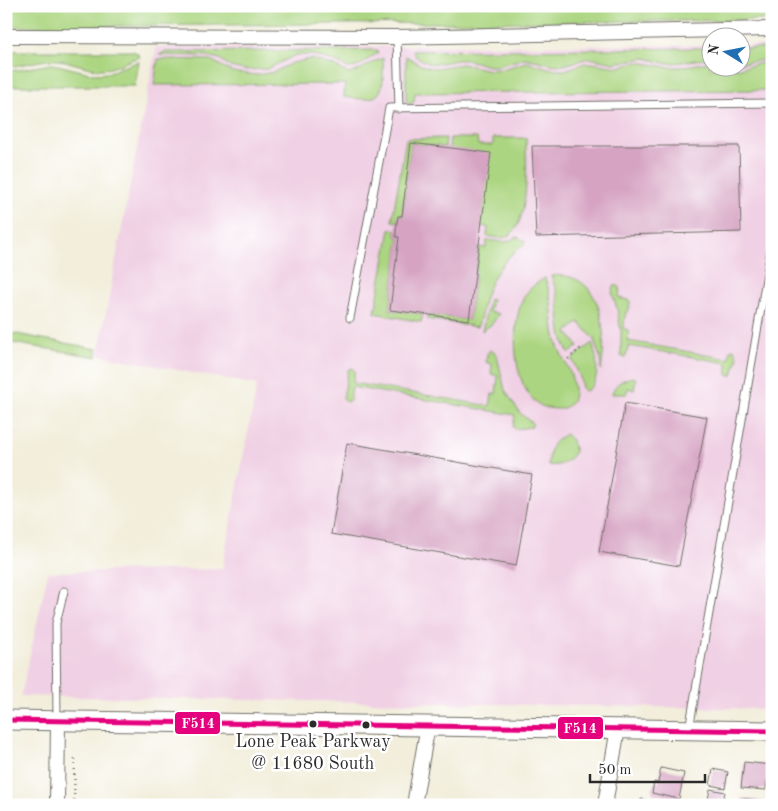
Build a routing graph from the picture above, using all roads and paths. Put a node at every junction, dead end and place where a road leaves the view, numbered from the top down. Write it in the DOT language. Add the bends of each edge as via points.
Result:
graph roads {
  1 [pos="772,29"];
  2 [pos="6,36"];
  3 [pos="397,38"];
  4 [pos="772,103"];
  5 [pos="399,109"];
  6 [pos="772,244"];
  7 [pos="350,318"];
  8 [pos="580,348"];
  9 [pos="568,359"];
  10 [pos="64,591"];
  11 [pos="6,720"];
  12 [pos="58,721"];
  13 [pos="428,725"];
  14 [pos="618,728"];
  15 [pos="689,730"];
  16 [pos="772,731"];
  17 [pos="74,755"];
  18 [pos="57,805"];
  19 [pos="74,805"];
  20 [pos="414,805"];
  21 [pos="605,805"];
  1 -- 3 [label="street"];
  2 -- 3 [label="street"];
  3 -- 5 [label="lane"];
  4 -- 5 [label="lane"];
  5 -- 7 [label="lane" via="389,108"];
  6 -- 15 [label="lane"];
  8 -- 9 [label="path"];
  10 -- 12 [label="lane" via="56,623"];
  11 -- 12 [label="main road"];
  12 -- 13 [label="main road"];
  12 -- 18 [label="street"];
  13 -- 14 [label="main road"];
  13 -- 20 [label="street"];
  14 -- 15 [label="main road"];
  14 -- 21 [label="street"];
  15 -- 16 [label="main road"];
  17 -- 19 [label="path"];
}
